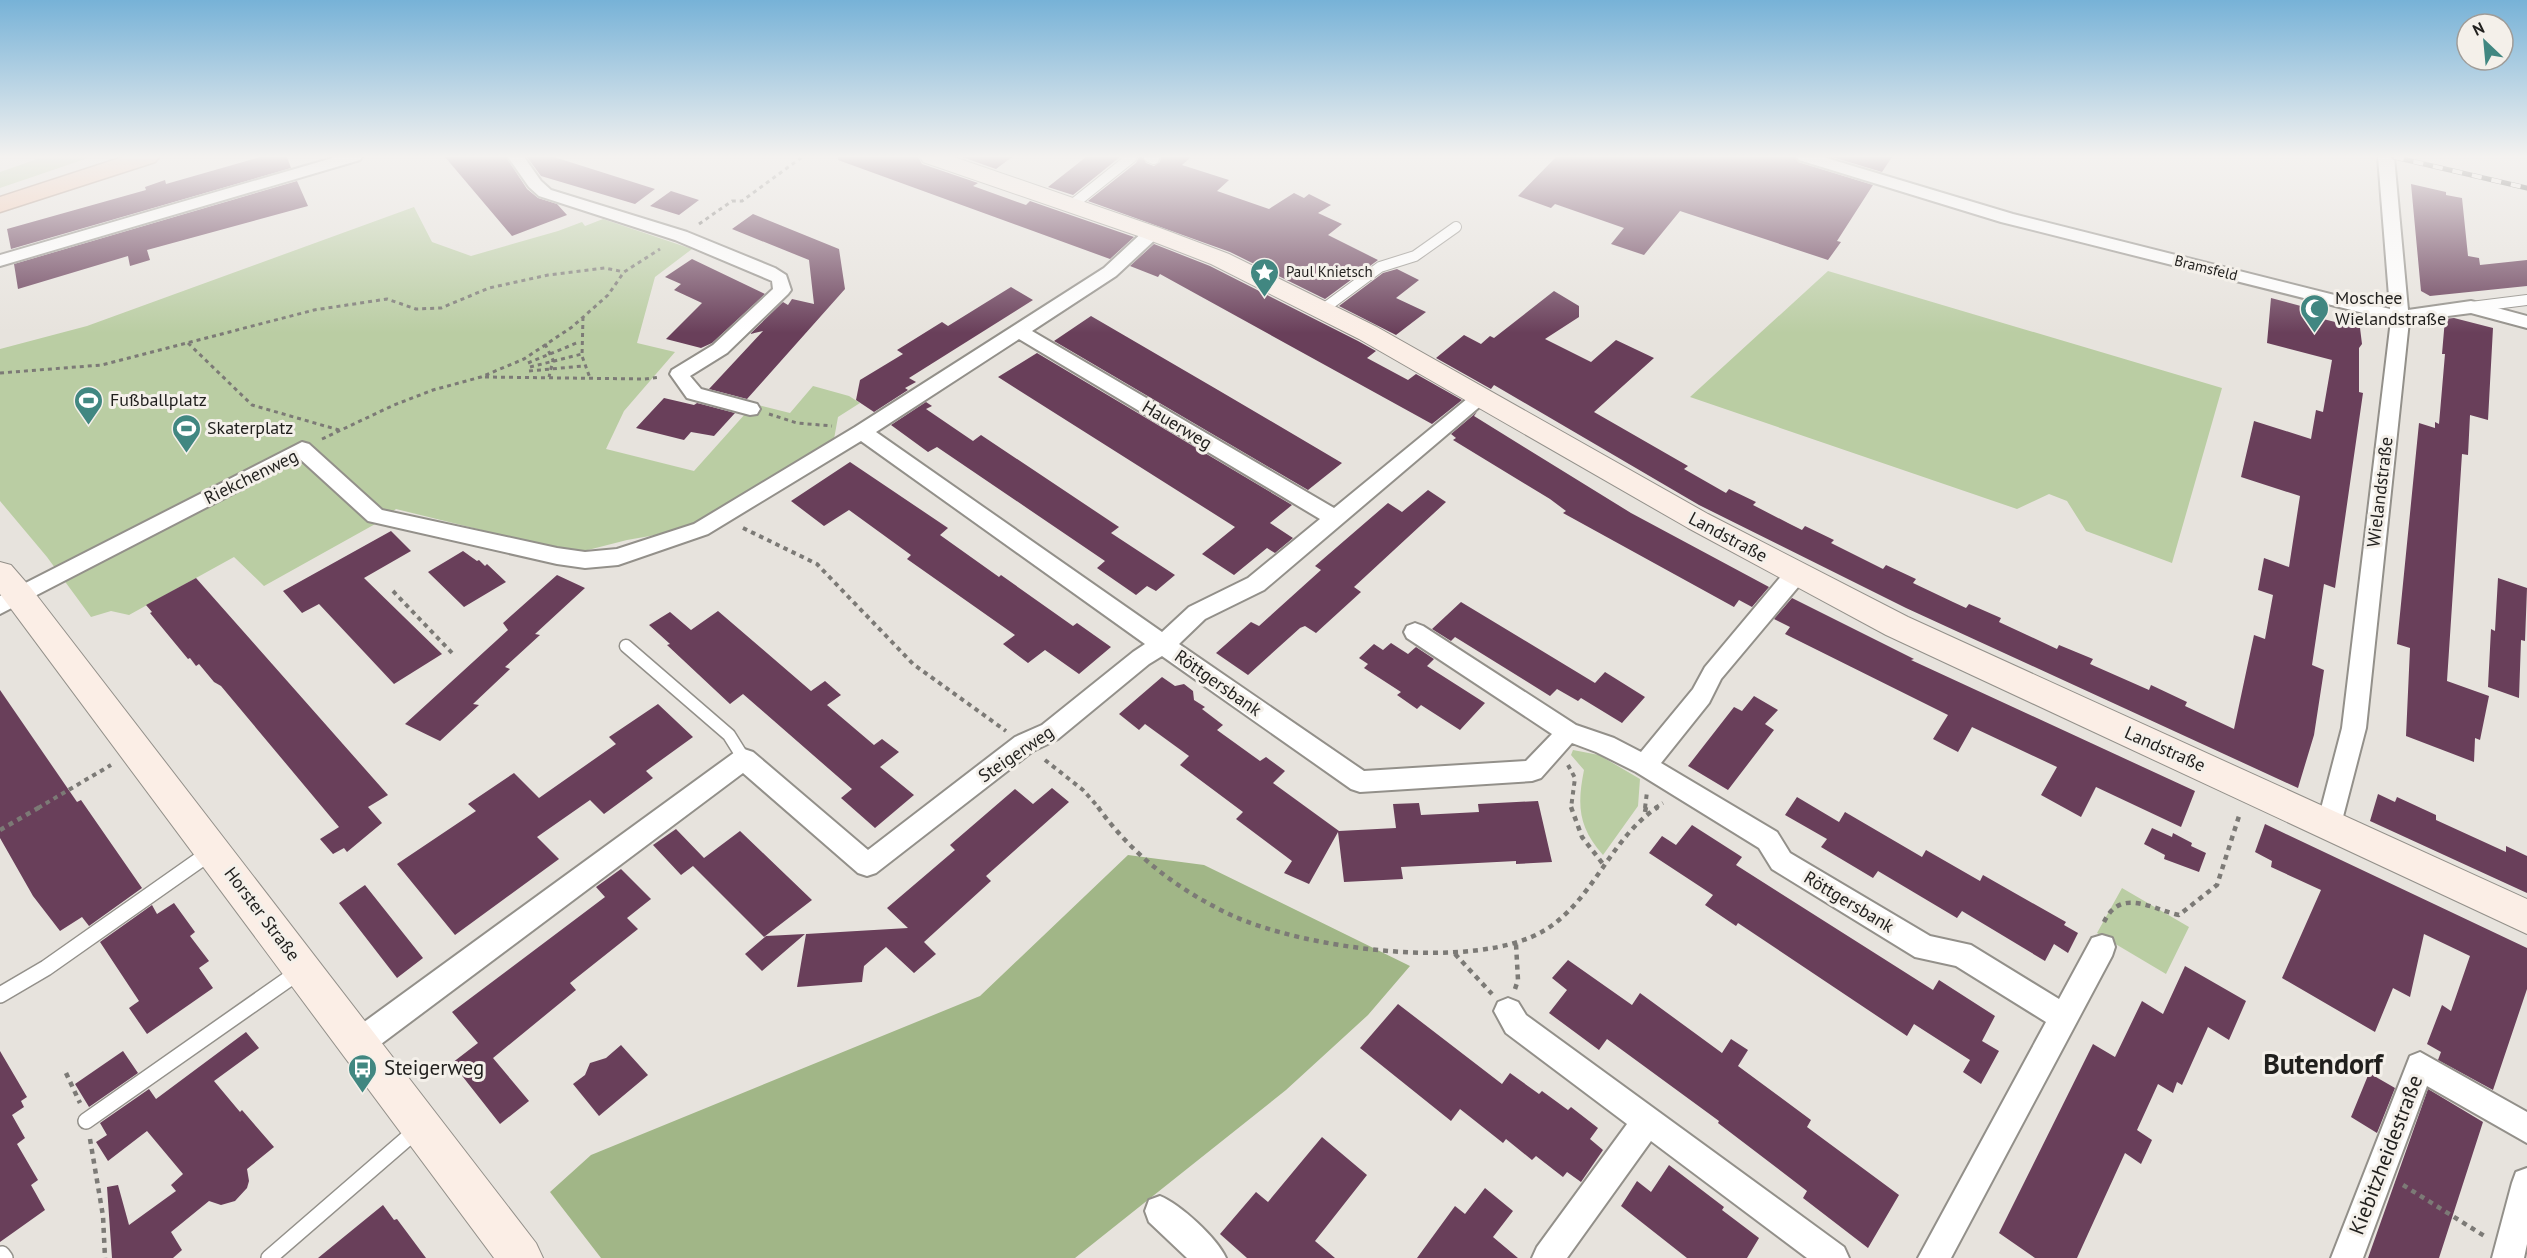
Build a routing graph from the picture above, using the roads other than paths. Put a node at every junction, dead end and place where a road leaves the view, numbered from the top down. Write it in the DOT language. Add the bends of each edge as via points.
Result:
graph roads {
  1 [pos="154,216"];
  2 [pos="617,216"];
  3 [pos="1103,216"];
  4 [pos="2000,216"];
  5 [pos="2391,216"];
  6 [pos="1456,227"];
  7 [pos="1152,233"];
  8 [pos="0,261"];
  9 [pos="2527,300"];
  10 [pos="2471,307"];
  11 [pos="1322,310"];
  12 [pos="2400,317"];
  13 [pos="2527,322"];
  14 [pos="1019,331"];
  15 [pos="1480,398"];
  16 [pos="750,409"];
  17 [pos="862,432"];
  18 [pos="1336,519"];
  19 [pos="1796,574"];
  20 [pos="7,591"];
  21 [pos="1415,632"];
  22 [pos="1163,645"];
  23 [pos="626,646"];
  24 [pos="1568,732"];
  25 [pos="744,759"];
  26 [pos="1645,765"];
  27 [pos="2330,824"];
  28 [pos="214,850"];
  29 [pos="2527,916"];
  30 [pos="2102,947"];
  31 [pos="303,969"];
  32 [pos="0,995"];
  33 [pos="1508,1011"];
  34 [pos="2064,1018"];
  35 [pos="359,1043"];
  36 [pos="1648,1120"];
  37 [pos="86,1121"];
  38 [pos="422,1126"];
  39 [pos="2527,1128"];
  40 [pos="2527,1183"];
  41 [pos="1160,1211"];
  42 [pos="2509,1255"];
  43 [pos="269,1258"];
  44 [pos="521,1258"];
  45 [pos="1210,1258"];
  46 [pos="1548,1258"];
  47 [pos="1833,1258"];
  48 [pos="1934,1258"];
  49 [pos="2347,1258"];
  1 -- 8 [label="street"];
  2 -- 16 [label="street" via="681,236 780,279 782,290 720,349 679,374 694,394"];
  3 -- 7 [label="street, Landstraße"];
  4 -- 12 [label="street, Bramsfeld"];
  5 -- 12 [label="street, Wielandstraße"];
  6 -- 11 [label="lane" via="1415,256 1380,267"];
  7 -- 11 [label="street, Landstraße" via="1220,259"];
  7 -- 14 [label="street" via="1110,272"];
  9 -- 10 [label="lane"];
  10 -- 12 [label="street"];
  10 -- 13 [label="street"];
  11 -- 15 [label="street, Landstraße"];
  12 -- 27 [label="street, Wielandstraße" via="2354,728"];
  14 -- 17 [label="street"];
  14 -- 18 [label="street, Hauerweg"];
  15 -- 18 [label="street, Röttgersbank"];
  15 -- 19 [label="street, Landstraße"];
  17 -- 20 [label="street, Riekchenweg" via="701,529 618,557 585,560 375,516 302,449"];
  17 -- 22 [label="street"];
  18 -- 22 [label="street, Röttgersbank" via="1256,584 1197,613"];
  19 -- 26 [label="street" via="1713,673 1701,696"];
  19 -- 27 [label="street, Landstraße" via="1918,636"];
  20 -- 28 [label="street, Horster Straße" via="138,750"];
  21 -- 24 [label="street, Röttgersbank"];
  22 -- 24 [label="street, Röttgersbank" via="1360,782 1533,771"];
  22 -- 25 [label="street, Steigerweg" via="1141,658 1050,732 1024,744 867,865"];
  23 -- 25 [label="lane" via="729,735"];
  24 -- 26 [label="street, Röttgersbank"];
  25 -- 35 [label="street"];
  26 -- 34 [label="street, Röttgersbank" via="1768,840 1781,861 1925,948 1961,954"];
  27 -- 29 [label="street, Landstraße"];
  28 -- 31 [label="street, Horster Straße"];
  28 -- 32 [label="lane" via="46,968"];
  30 -- 34 [label="street"];
  31 -- 35 [label="street, Horster Straße"];
  31 -- 37 [label="lane"];
  33 -- 36 [label="street" via="1516,1024"];
  34 -- 48 [label="street"];
  35 -- 38 [label="street, Horster Straße"];
  36 -- 46 [label="street"];
  36 -- 47 [label="street"];
  38 -- 43 [label="lane"];
  38 -- 44 [label="street, Horster Straße"];
  39 -- 49 [label="street, Kiebitzheidestraße" via="2420,1066"];
  40 -- 42 [label="street"];
  41 -- 45 [label="street"];
}
